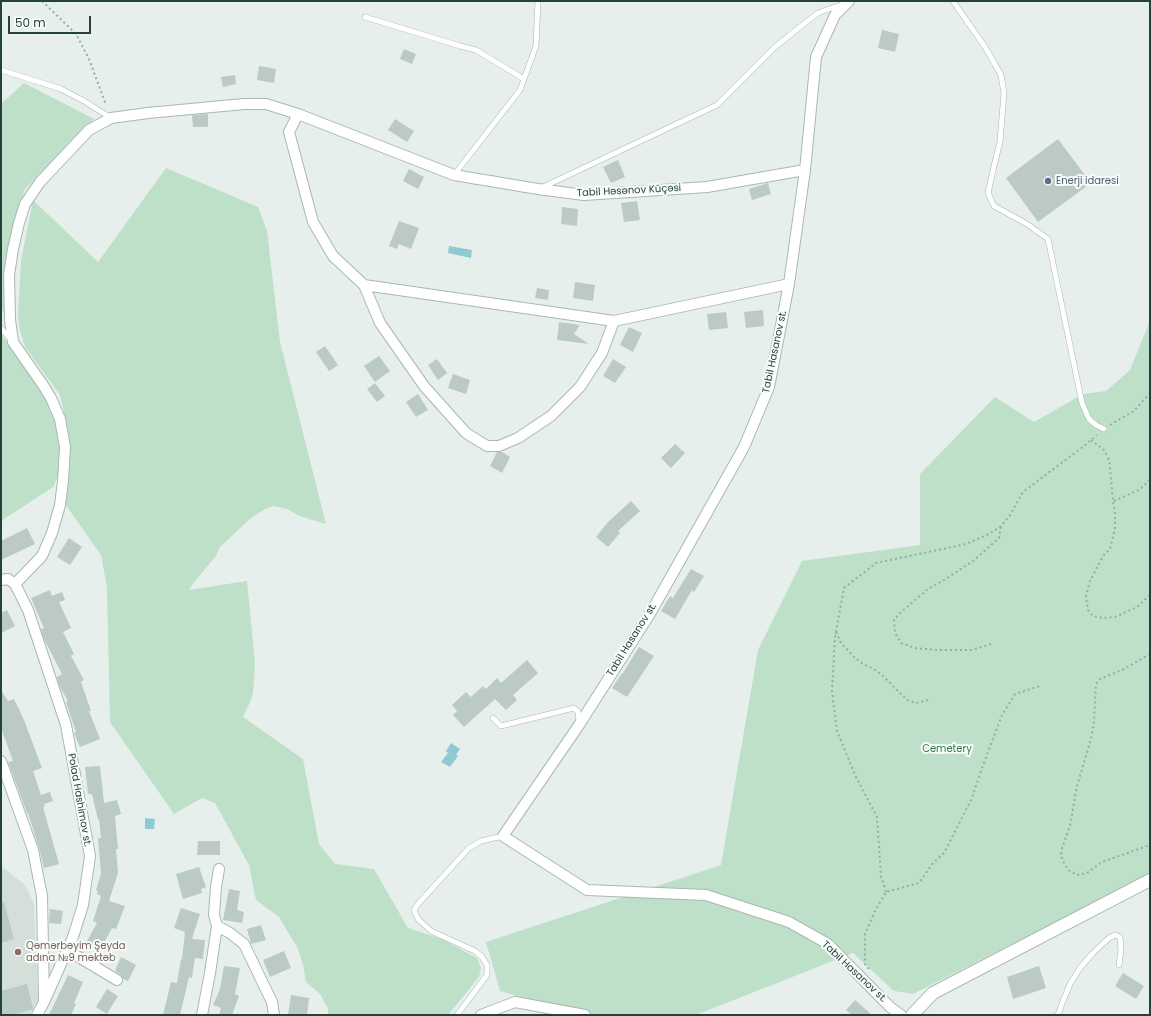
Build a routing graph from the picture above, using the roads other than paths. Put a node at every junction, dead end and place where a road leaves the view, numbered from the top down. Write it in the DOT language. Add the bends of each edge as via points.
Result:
graph roads {
  1 [pos="538,1"];
  2 [pos="848,1"];
  3 [pos="953,1"];
  4 [pos="365,17"];
  5 [pos="1,70"];
  6 [pos="524,79"];
  7 [pos="298,114"];
  8 [pos="111,118"];
  9 [pos="805,170"];
  10 [pos="454,175"];
  11 [pos="538,189"];
  12 [pos="789,284"];
  13 [pos="364,285"];
  14 [pos="614,321"];
  15 [pos="1,328"];
  16 [pos="13,342"];
  17 [pos="1104,429"];
  18 [pos="1,580"];
  19 [pos="15,584"];
  20 [pos="493,718"];
  21 [pos="579,725"];
  22 [pos="1,761"];
  23 [pos="503,836"];
  24 [pos="219,869"];
  25 [pos="1150,880"];
  26 [pos="217,926"];
  27 [pos="67,950"];
  28 [pos="1119,965"];
  29 [pos="118,980"];
  30 [pos="44,1002"];
  31 [pos="37,1015"];
  32 [pos="202,1015"];
  33 [pos="274,1015"];
  34 [pos="457,1015"];
  35 [pos="481,1015"];
  36 [pos="584,1015"];
  37 [pos="901,1015"];
  38 [pos="912,1015"];
  39 [pos="1058,1015"];
  1 -- 6 [label="lane" via="536,46"];
  2 -- 9 [label="street, Tabil Hasanov st." via="835,15 816,57"];
  2 -- 11 [label="lane" via="818,13 796,30 774,48 717,106"];
  3 -- 17 [label="lane" via="1001,75 1004,93 1000,142 988,193 994,206 1048,239 1082,403 1089,419"];
  4 -- 6 [label="lane" via="476,50"];
  5 -- 8 [label="lane" via="61,89"];
  6 -- 10 [label="lane" via="520,90"];
  7 -- 8 [label="street, Tabil Həsənov Küçəsi" via="266,104 244,104"];
  7 -- 10 [label="street, Tabil Həsənov Küçəsi"];
  7 -- 13 [label="street" via="289,132 312,222 333,256"];
  8 -- 16 [label="street" via="89,130 40,182 25,204 17,230 9,275"];
  9 -- 11 [label="street, Tabil Həsənov Küçəsi" via="707,187 584,195"];
  9 -- 12 [label="street, Tabil Hasanov st."];
  10 -- 11 [label="street, Tabil Həsənov Küçəsi"];
  12 -- 14 [label="street"];
  12 -- 21 [label="street, Tabil Hasanov st." via="769,387 744,447 651,612"];
  13 -- 14 [label="street"];
  13 -- 14 [label="street" via="380,323 424,386 466,433 487,446 500,446 518,438 551,416 580,387 602,353"];
  15 -- 16 [label="lane"];
  16 -- 19 [label="street" via="51,398 60,420 65,447 64,481 52,533 42,556"];
  18 -- 19 [label="street" via="8,579"];
  19 -- 27 [label="street, Polad Hashimov st." via="28,610 66,725 90,856 83,905"];
  20 -- 21 [label="lane" via="502,726 574,708 578,712"];
  21 -- 23 [label="street, Tabil Hasanov st."];
  22 -- 30 [label="street" via="33,850 42,896"];
  23 -- 34 [label="lane" via="481,841 469,848 414,910 418,919 431,931 475,951 487,966 487,975"];
  23 -- 37 [label="street, Tabil Hasanov st." via="587,890 706,895 789,922 828,944"];
  24 -- 26 [label="street" via="214,915"];
  25 -- 38 [label="street" via="932,993"];
  26 -- 32 [label="street"];
  26 -- 33 [label="street" via="244,944 272,1002"];
  27 -- 29 [label="street"];
  27 -- 30 [label="street, Polad Hashimov st."];
  28 -- 39 [label="lane" via="1122,950 1120,937 1115,935 1080,968 1070,984"];
  30 -- 31 [label="street, Polad Hashimov st."];
  35 -- 36 [label="street" via="515,1002"];
}
